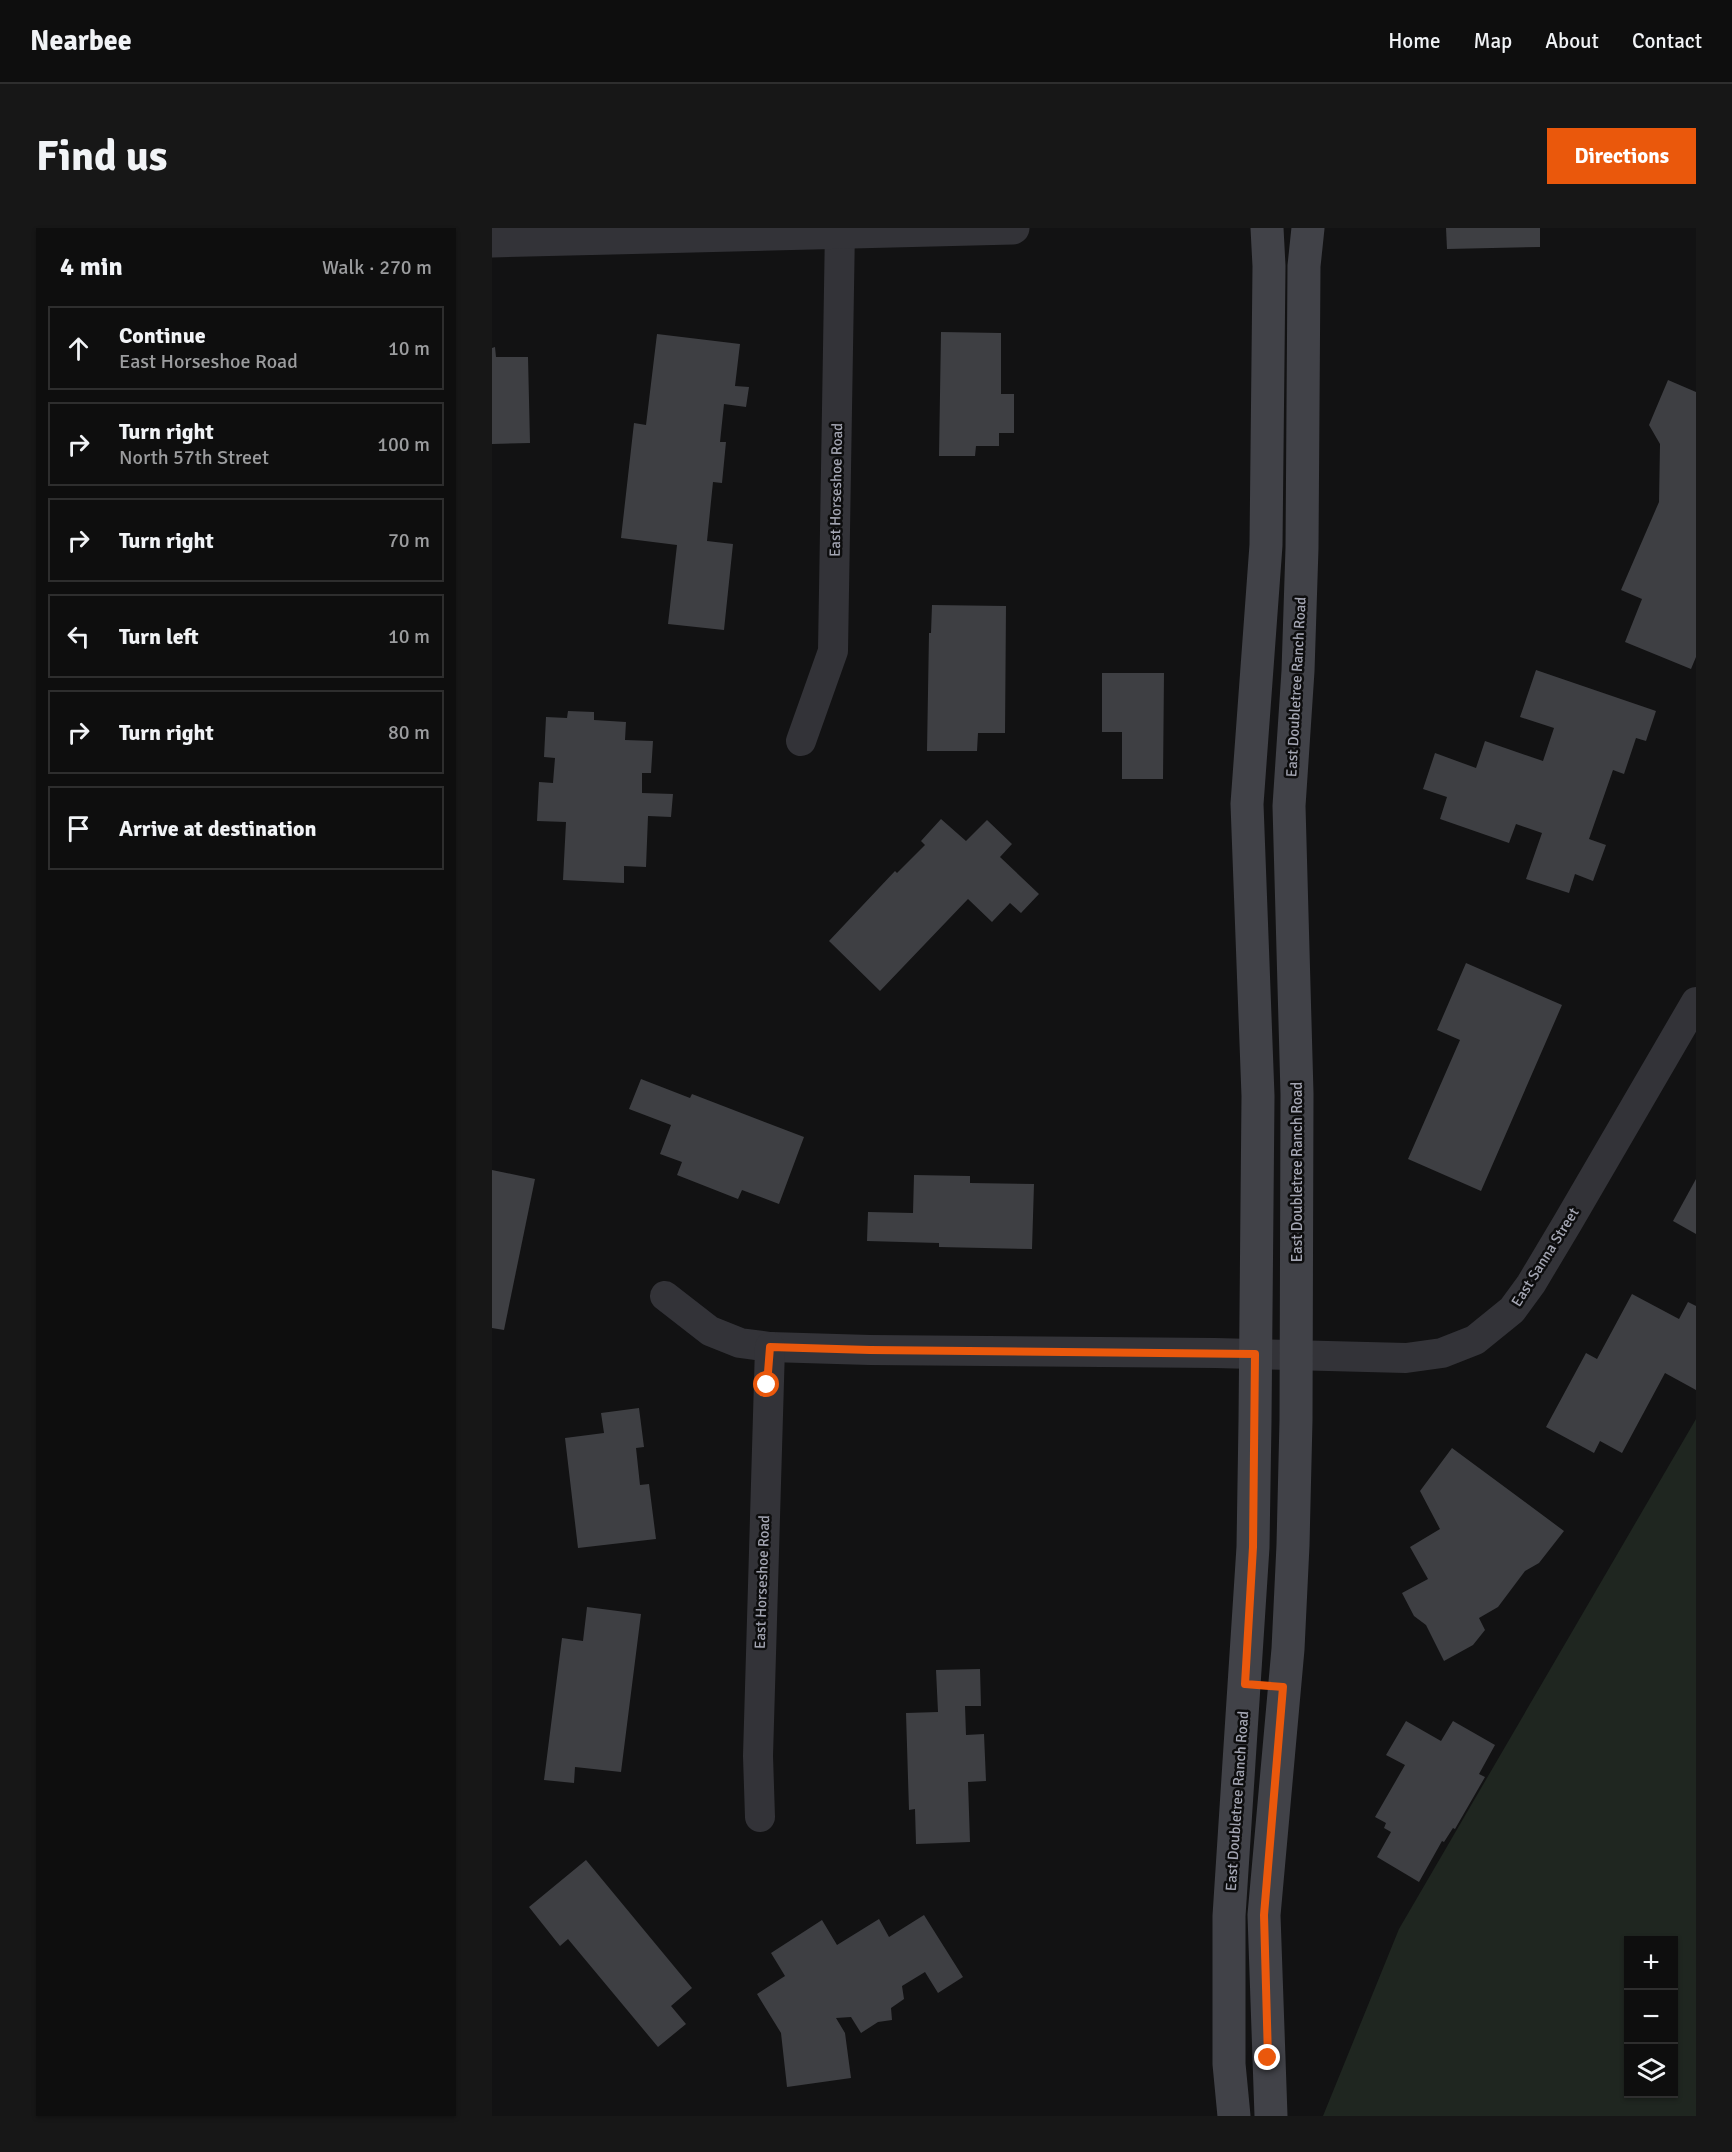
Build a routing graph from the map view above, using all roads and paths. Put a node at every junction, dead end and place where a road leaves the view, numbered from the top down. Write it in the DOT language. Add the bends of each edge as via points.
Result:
graph roads {
  1 [pos="1013,228"];
  2 [pos="1267,228"];
  3 [pos="1308,228"];
  4 [pos="840,230"];
  5 [pos="492,241"];
  6 [pos="801,741"];
  7 [pos="1696,1002"];
  8 [pos="665,1296"];
  9 [pos="770,1347"];
  10 [pos="1255,1354"];
  11 [pos="1296,1355"];
  12 [pos="1245,1684"];
  13 [pos="1283,1687"];
  14 [pos="760,1817"];
  15 [pos="1234,2116"];
  16 [pos="1271,2116"];
  1 -- 4 [label="street"];
  2 -- 10 [label="main road, East Doubletree Ranch Road" via="1266,545 1247,804 1258,1096"];
  3 -- 11 [label="main road, East Doubletree Ranch Road" via="1304,266 1298,671 1289,806 1297,1094"];
  4 -- 5 [label="street"];
  4 -- 6 [label="street, East Horseshoe Road" via="833,651"];
  7 -- 11 [label="street, East Sanna Street" via="1531,1284 1499,1322 1475,1340 1442,1353 1406,1358"];
  8 -- 9 [label="street, East Sanna Street" via="710,1331 740,1343"];
  9 -- 10 [label="street, East Sanna Street"];
  9 -- 14 [label="street, East Horseshoe Road" via="758,1735"];
  10 -- 11 [label="street, East Sanna Street"];
  10 -- 12 [label="main road, East Doubletree Ranch Road" via="1253,1547"];
  11 -- 13 [label="main road, East Doubletree Ranch Road" via="1293,1545"];
  12 -- 13 [label="main road"];
  12 -- 15 [label="main road, East Doubletree Ranch Road" via="1228,1916 1229,2064"];
  13 -- 16 [label="main road, East Doubletree Ranch Road" via="1264,1915"];
}
